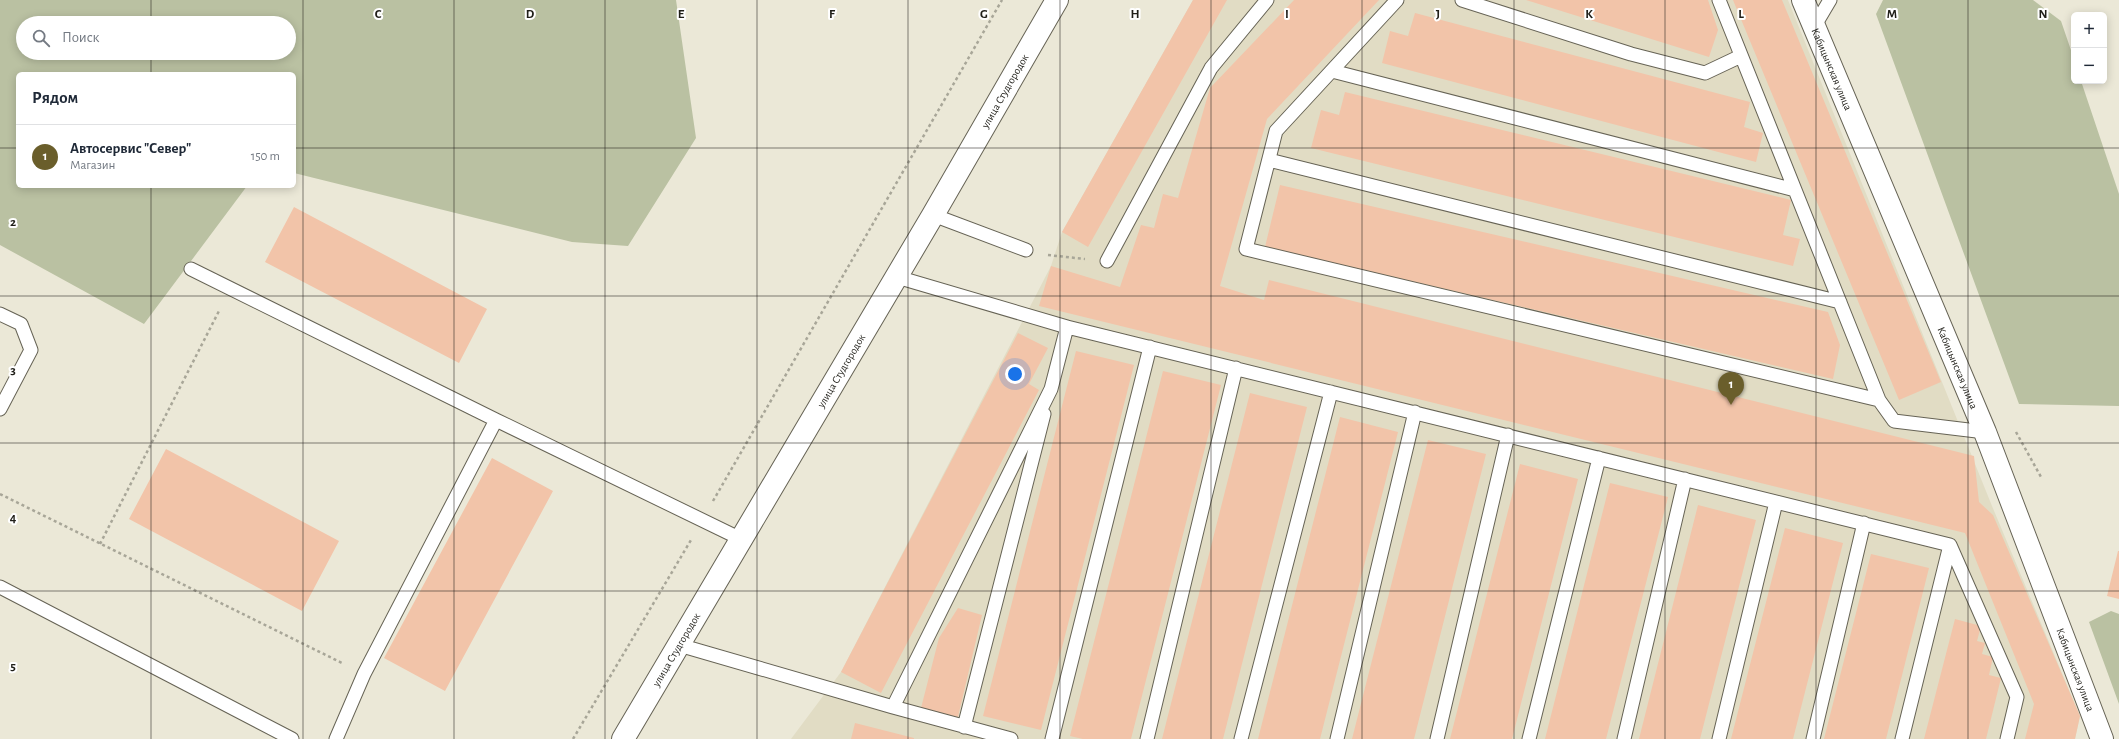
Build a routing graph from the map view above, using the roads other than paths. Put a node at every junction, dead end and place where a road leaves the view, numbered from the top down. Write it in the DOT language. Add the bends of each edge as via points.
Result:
graph roads {
  1 [pos="1057,0"];
  2 [pos="1267,0"];
  3 [pos="1397,0"];
  4 [pos="1462,0"];
  5 [pos="1718,0"];
  6 [pos="1803,0"];
  7 [pos="1830,0"];
  8 [pos="1814,27"];
  9 [pos="1741,56"];
  10 [pos="1332,70"];
  11 [pos="1269,160"];
  12 [pos="1795,190"];
  13 [pos="933,215"];
  14 [pos="1026,250"];
  15 [pos="1107,261"];
  16 [pos="191,269"];
  17 [pos="897,277"];
  18 [pos="1840,302"];
  19 [pos="0,314"];
  20 [pos="1067,326"];
  21 [pos="1150,347"];
  22 [pos="1236,368"];
  23 [pos="1051,388"];
  24 [pos="1331,392"];
  25 [pos="1879,400"];
  26 [pos="0,409"];
  27 [pos="1415,412"];
  28 [pos="496,420"];
  29 [pos="1985,432"];
  30 [pos="1508,435"];
  31 [pos="1599,458"];
  32 [pos="1685,479"];
  33 [pos="1776,502"];
  34 [pos="1864,523"];
  35 [pos="741,539"];
  36 [pos="1950,545"];
  37 [pos="0,587"];
  38 [pos="679,644"];
  39 [pos="893,707"];
  40 [pos="964,726"];
  41 [pos="626,738"];
  42 [pos="292,739"];
  43 [pos="336,739"];
  44 [pos="1011,739"];
  45 [pos="1052,739"];
  46 [pos="1147,739"];
  47 [pos="1241,739"];
  48 [pos="1337,739"];
  49 [pos="1437,739"];
  50 [pos="1529,739"];
  51 [pos="1624,739"];
  52 [pos="1719,739"];
  53 [pos="1813,739"];
  54 [pos="1902,739"];
  55 [pos="2007,739"];
  56 [pos="2102,739"];
  1 -- 13 [label="street, улица Студгородок"];
  2 -- 15 [label="lane" via="1211,68"];
  3 -- 10 [label="lane"];
  4 -- 9 [label="lane" via="1631,54 1705,73"];
  5 -- 9 [label="lane"];
  6 -- 8 [label="street, Кабицынская улица"];
  7 -- 8 [label="lane"];
  8 -- 29 [label="street, Кабицынская улица"];
  9 -- 12 [label="lane"];
  10 -- 11 [label="lane" via="1276,131"];
  10 -- 12 [label="lane"];
  11 -- 18 [label="lane"];
  11 -- 25 [label="lane" via="1246,249"];
  12 -- 18 [label="lane"];
  13 -- 14 [label="lane"];
  13 -- 17 [label="street, улица Студгородок"];
  16 -- 28 [label="lane"];
  17 -- 20 [label="lane"];
  17 -- 35 [label="street, улица Студгородок"];
  18 -- 25 [label="lane"];
  19 -- 26 [label="lane" via="21,324 31,350"];
  20 -- 21 [label="lane"];
  20 -- 23 [label="lane"];
  21 -- 22 [label="lane"];
  21 -- 45 [label="lane"];
  22 -- 24 [label="lane"];
  22 -- 46 [label="lane"];
  23 -- 39 [label="lane"];
  23 -- 40 [label="lane"];
  24 -- 27 [label="lane"];
  24 -- 47 [label="lane"];
  25 -- 29 [label="lane" via="1894,421"];
  27 -- 30 [label="lane"];
  27 -- 48 [label="lane"];
  28 -- 35 [label="lane"];
  28 -- 43 [label="lane" via="364,674"];
  29 -- 56 [label="street, Кабицынская улица"];
  30 -- 31 [label="lane"];
  30 -- 49 [label="lane"];
  31 -- 32 [label="lane"];
  31 -- 50 [label="lane"];
  32 -- 33 [label="lane"];
  32 -- 51 [label="lane"];
  33 -- 34 [label="lane"];
  33 -- 52 [label="lane"];
  34 -- 36 [label="lane"];
  34 -- 53 [label="lane"];
  35 -- 38 [label="street, улица Студгородок"];
  36 -- 54 [label="lane"];
  36 -- 55 [label="lane" via="2017,697"];
  37 -- 42 [label="lane"];
  38 -- 39 [label="lane"];
  38 -- 41 [label="street, улица Студгородок"];
  39 -- 40 [label="lane"];
  40 -- 44 [label="lane"];
}
